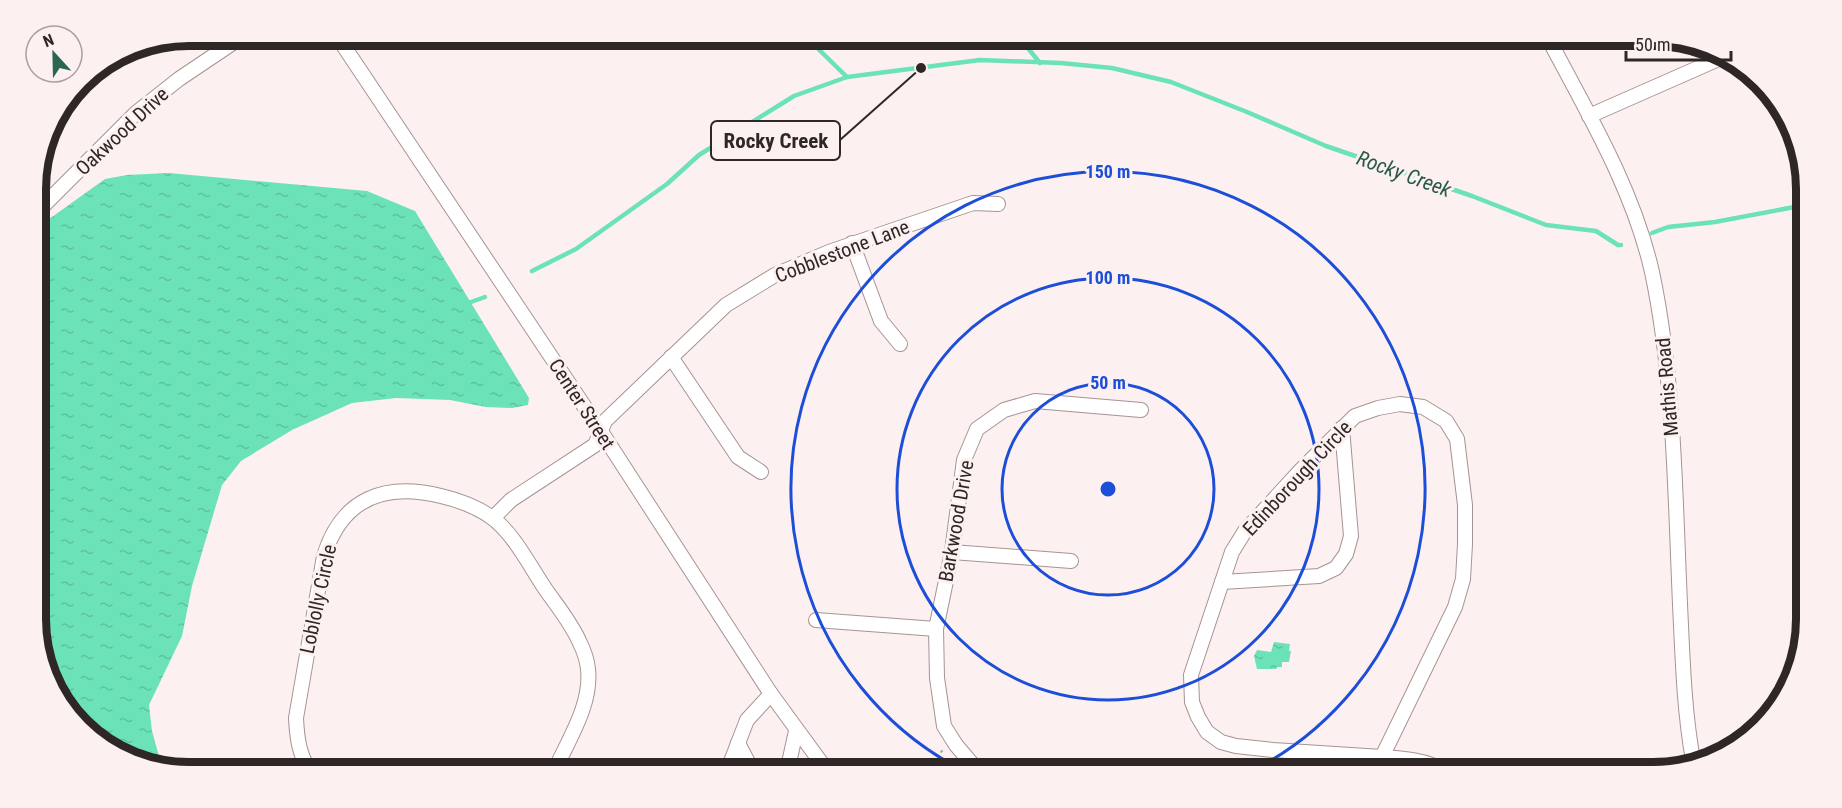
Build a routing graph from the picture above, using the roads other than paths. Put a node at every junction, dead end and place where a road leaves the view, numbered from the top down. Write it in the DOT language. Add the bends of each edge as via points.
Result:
graph roads {
  1 [pos="1552,46"];
  2 [pos="227,47"];
  3 [pos="344,47"];
  4 [pos="1714,61"];
  5 [pos="1589,116"];
  6 [pos="47,202"];
  7 [pos="998,204"];
  8 [pos="852,243"];
  9 [pos="900,344"];
  10 [pos="670,357"];
  11 [pos="1141,411"];
  12 [pos="1342,428"];
  13 [pos="602,433"];
  14 [pos="761,472"];
  15 [pos="493,518"];
  16 [pos="952,552"];
  17 [pos="1071,561"];
  18 [pos="1222,582"];
  19 [pos="816,620"];
  20 [pos="936,629"];
  21 [pos="771,694"];
  22 [pos="796,731"];
  23 [pos="738,743"];
  24 [pos="1692,756"];
  25 [pos="1382,757"];
  26 [pos="970,761"];
  27 [pos="1413,761"];
  28 [pos="305,762"];
  29 [pos="558,762"];
  30 [pos="731,762"];
  31 [pos="748,762"];
  32 [pos="789,762"];
  33 [pos="820,762"];
  1 -- 5 [label="street, Mathis Road"];
  2 -- 6 [label="street, Oakwood Drive" via="136,113"];
  3 -- 13 [label="street, Center Street"];
  4 -- 5 [label="street"];
  5 -- 24 [label="street, Mathis Road" via="1636,219 1662,322 1669,388 1684,686"];
  7 -- 8 [label="street, Cobblestone Lane" via="973,204"];
  8 -- 9 [label="street" via="881,321"];
  8 -- 10 [label="street, Cobblestone Lane" via="775,275 726,305"];
  10 -- 13 [label="street, Cobblestone Lane" via="605,421"];
  10 -- 14 [label="street" via="738,457"];
  11 -- 16 [label="street, Barkwood Drive" via="1035,401 1004,410 977,429 964,460"];
  12 -- 18 [label="street, Edinborough Circle" via="1245,531 1232,552"];
  12 -- 18 [label="street" via="1351,536 1346,554 1336,567 1319,576"];
  12 -- 25 [label="street, Edinborough Circle" via="1355,417 1400,404 1423,407 1446,421 1457,439 1465,504 1463,579 1455,607"];
  13 -- 15 [label="street" via="595,446 511,500"];
  13 -- 21 [label="street, Center Street"];
  15 -- 28 [label="street, Loblolly Circle" via="450,498 398,490 367,498 340,522 324,556 296,718 297,738"];
  15 -- 29 [label="street, Loblolly Circle" via="513,540 576,634 586,657 586,697"];
  16 -- 17 [label="street"];
  16 -- 20 [label="street, Barkwood Drive"];
  18 -- 25 [label="street, Edinborough Circle" via="1191,675 1192,702 1208,732 1236,747"];
  19 -- 20 [label="street"];
  20 -- 26 [label="street, Barkwood Drive" via="937,678 944,726"];
  21 -- 22 [label="street, Center Street"];
  21 -- 23 [label="street" via="747,720"];
  22 -- 32 [label="street"];
  22 -- 33 [label="street, Center Street"];
  23 -- 30 [label="street"];
  23 -- 31 [label="street"];
  25 -- 27 [label="street, Edinborough Circle"];
}
